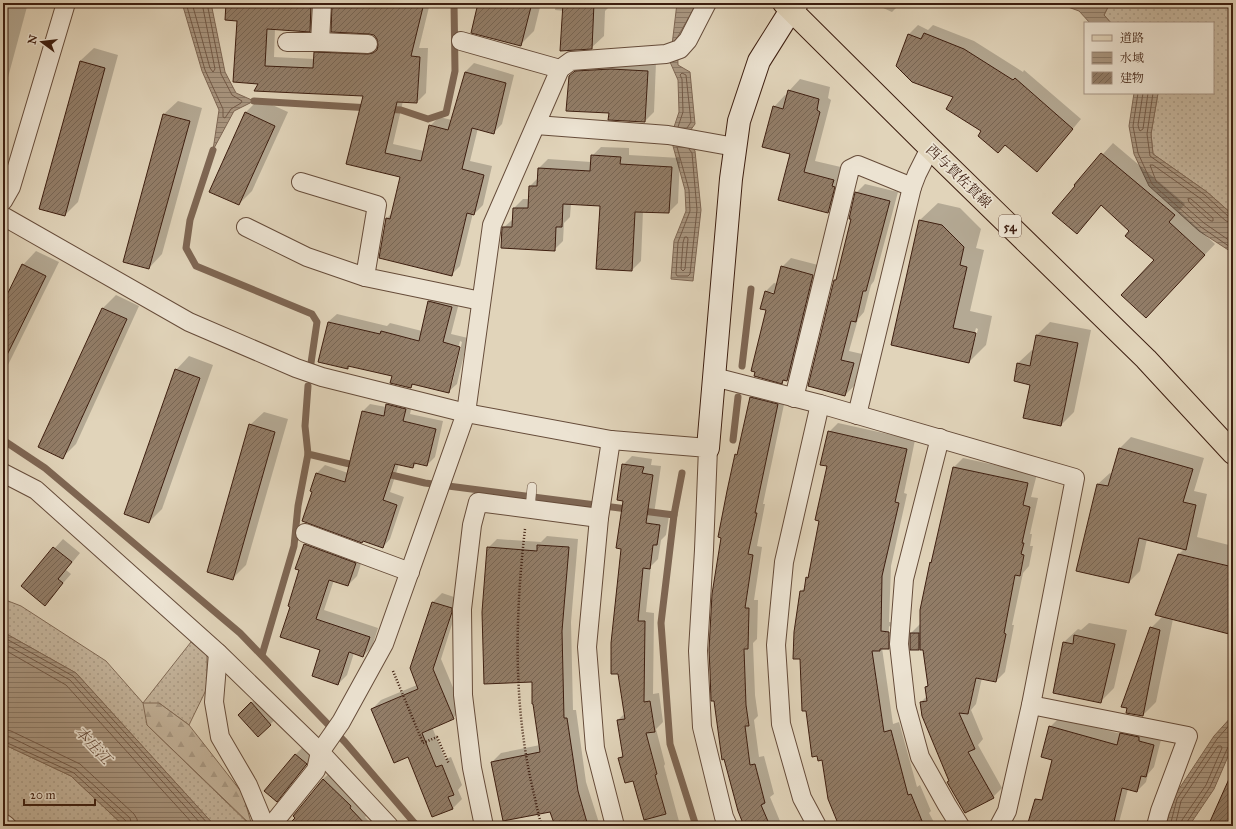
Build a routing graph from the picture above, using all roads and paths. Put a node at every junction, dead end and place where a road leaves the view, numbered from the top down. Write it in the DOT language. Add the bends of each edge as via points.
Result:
graph roads {
  1 [pos="66,3"];
  2 [pos="322,3"];
  3 [pos="707,3"];
  4 [pos="790,5"];
  5 [pos="462,41"];
  6 [pos="287,42"];
  7 [pos="320,42"];
  8 [pos="368,44"];
  9 [pos="560,69"];
  10 [pos="536,125"];
  11 [pos="735,147"];
  12 [pos="930,148"];
  13 [pos="301,182"];
  14 [pos="912,187"];
  15 [pos="3,201"];
  16 [pos="3,216"];
  17 [pos="246,227"];
  18 [pos="365,277"];
  19 [pos="481,301"];
  20 [pos="714,377"];
  21 [pos="794,398"];
  22 [pos="820,404"];
  23 [pos="466,413"];
  24 [pos="857,415"];
  25 [pos="940,438"];
  26 [pos="611,440"];
  27 [pos="708,448"];
  28 [pos="1233,453"];
  29 [pos="3,473"];
  30 [pos="532,487"];
  31 [pos="600,510"];
  32 [pos="527,517"];
  33 [pos="305,533"];
  34 [pos="410,572"];
  35 [pos="218,653"];
  36 [pos="1031,704"];
  37 [pos="324,747"];
  38 [pos="541,822"];
  39 [pos="3,823"];
  40 [pos="7,826"];
  41 [pos="265,826"];
  42 [pos="271,826"];
  43 [pos="388,826"];
  44 [pos="484,826"];
  45 [pos="526,826"];
  46 [pos="542,826"];
  47 [pos="616,826"];
  48 [pos="728,826"];
  49 [pos="817,826"];
  50 [pos="960,826"];
  51 [pos="1000,826"];
  52 [pos="1156,826"];
  1 -- 15 [label="street" via="11,187"];
  2 -- 7 [label="street"];
  3 -- 9 [label="street" via="688,40 673,52 571,62"];
  4 -- 11 [label="street" via="759,61 739,121"];
  4 -- 12 [label="main road, 西与賀佐賀線 / 54"];
  5 -- 9 [label="street"];
  6 -- 7 [label="street"];
  7 -- 8 [label="street"];
  9 -- 10 [label="street"];
  10 -- 11 [label="street" via="668,135"];
  10 -- 19 [label="street" via="492,225"];
  11 -- 20 [label="street"];
  12 -- 14 [label="street"];
  12 -- 28 [label="main road, 西与賀佐賀線 / 54" via="1146,359"];
  13 -- 18 [label="street" via="377,205"];
  14 -- 21 [label="street" via="858,165 850,169"];
  14 -- 24 [label="street"];
  16 -- 23 [label="street" via="189,322 290,366 322,377"];
  17 -- 18 [label="street" via="307,257"];
  18 -- 19 [label="street"];
  19 -- 23 [label="street"];
  20 -- 21 [label="street"];
  20 -- 27 [label="street"];
  21 -- 22 [label="street"];
  22 -- 24 [label="street"];
  22 -- 49 [label="street" via="784,562 776,645 781,724 802,798"];
  23 -- 26 [label="street"];
  23 -- 34 [label="street"];
  24 -- 25 [label="street"];
  25 -- 36 [label="street" via="1075,478"];
  25 -- 50 [label="street" via="904,579 899,644 906,706 920,757"];
  26 -- 27 [label="street"];
  26 -- 31 [label="street"];
  27 -- 48 [label="street" via="698,651 702,727"];
  29 -- 35 [label="street" via="36,490"];
  30 -- 32 [label="lane"];
  31 -- 32 [label="street"];
  31 -- 47 [label="street" via="587,648 595,748"];
  32 -- 38 [label="path" via="521,559 517,624 518,692 526,760"];
  32 -- 44 [label="street" via="478,502 472,526 462,609 463,695 472,768"];
  33 -- 34 [label="street"];
  34 -- 37 [label="street" via="384,644 341,722"];
  35 -- 37 [label="street"];
  35 -- 41 [label="street" via="214,702 220,737 248,785"];
  36 -- 51 [label="street" via="1007,811"];
  36 -- 52 [label="street" via="1188,736"];
  37 -- 42 [label="street" via="316,770"];
  37 -- 43 [label="street"];
  38 -- 45 [label="path"];
  38 -- 46 [label="path"];
  39 -- 40 [label="street"];
}
